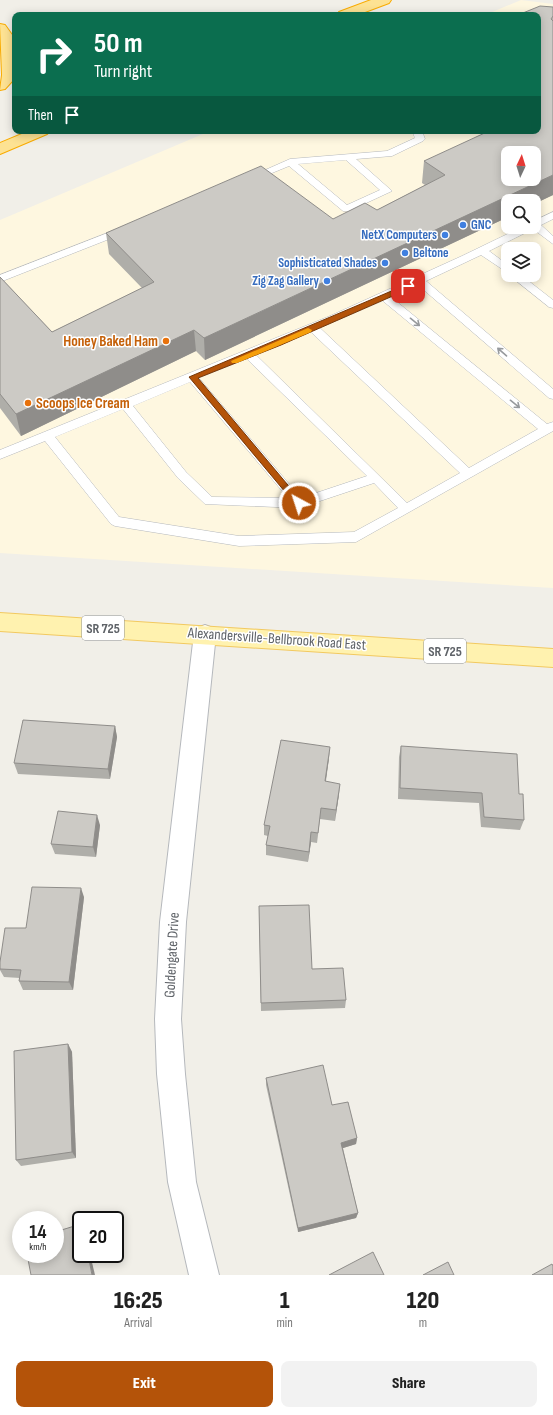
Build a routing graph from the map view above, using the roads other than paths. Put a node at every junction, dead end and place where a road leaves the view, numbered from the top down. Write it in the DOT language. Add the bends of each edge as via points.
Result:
graph roads {
  1 [pos="384,0"];
  2 [pos="352,12"];
  3 [pos="0,28"];
  4 [pos="0,86"];
  5 [pos="35,134"];
  6 [pos="418,134"];
  7 [pos="23,139"];
  8 [pos="0,146"];
  9 [pos="0,149"];
  10 [pos="349,158"];
  11 [pos="290,162"];
  12 [pos="239,183"];
  13 [pos="553,216"];
  14 [pos="541,222"];
  15 [pos="136,225"];
  16 [pos="541,231"];
  17 [pos="516,234"];
  18 [pos="553,241"];
  19 [pos="483,251"];
  20 [pos="501,265"];
  21 [pos="0,279"];
  22 [pos="420,281"];
  23 [pos="523,282"];
  24 [pos="385,297"];
  25 [pos="553,305"];
  26 [pos="314,328"];
  27 [pos="249,355"];
  28 [pos="192,377"];
  29 [pos="553,395"];
  30 [pos="126,404"];
  31 [pos="550,428"];
  32 [pos="47,436"];
  33 [pos="0,456"];
  34 [pos="468,474"];
  35 [pos="376,478"];
  36 [pos="299,503"];
  37 [pos="406,509"];
  38 [pos="0,622"];
  39 [pos="205,634"];
  40 [pos="553,658"];
  41 [pos="204,1275"];
  1 -- 2 [label="highway"];
  3 -- 4 [label="highway" via="8,39 9,76"];
  5 -- 7 [label="highway"];
  6 -- 10 [label="lane" via="420,139 389,154"];
  7 -- 8 [label="highway"];
  7 -- 9 [label="highway"];
  10 -- 11 [label="lane"];
  10 -- 11 [label="lane" via="387,191 346,209"];
  11 -- 12 [label="lane"];
  13 -- 14 [label="lane"];
  15 -- 21 [label="lane"];
  16 -- 18 [label="lane"];
  17 -- 19 [label="lane"];
  19 -- 20 [label="lane"];
  19 -- 22 [label="lane"];
  22 -- 24 [label="lane"];
  29 -- 22 [label="lane, one-way"];
  23 -- 25 [label="lane"];
  24 -- 26 [label="lane"];
  24 -- 31 [label="lane, one-way"];
  26 -- 27 [label="lane"];
  26 -- 34 [label="lane"];
  27 -- 28 [label="lane"];
  27 -- 35 [label="lane"];
  28 -- 30 [label="lane"];
  28 -- 36 [label="lane"];
  30 -- 32 [label="lane"];
  30 -- 36 [label="lane" via="182,475 209,501"];
  31 -- 34 [label="lane"];
  32 -- 33 [label="lane"];
  32 -- 37 [label="lane" via="115,521 239,541 356,537"];
  34 -- 37 [label="lane"];
  35 -- 36 [label="lane"];
  35 -- 37 [label="lane"];
  38 -- 39 [label="main road, Alexandersville-Bellbrook Road East / SR 725"];
  39 -- 40 [label="main road, Alexandersville-Bellbrook Road East / SR 725"];
  39 -- 41 [label="street, Goldengate Drive" via="173,922 168,1020 182,1182"];
}
